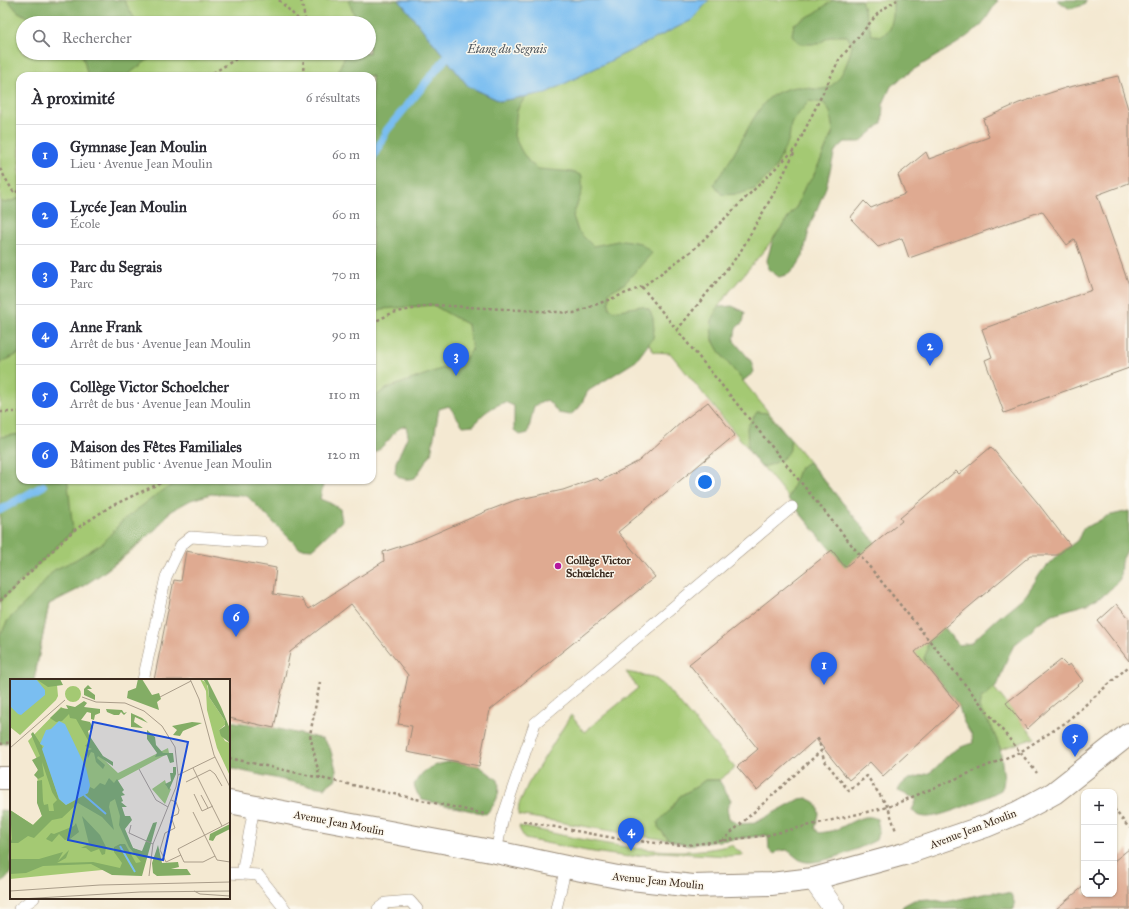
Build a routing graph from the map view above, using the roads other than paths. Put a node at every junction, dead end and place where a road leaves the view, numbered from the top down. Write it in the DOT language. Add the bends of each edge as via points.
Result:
graph roads {
  1 [pos="792,507"];
  2 [pos="262,542"];
  3 [pos="143,679"];
  4 [pos="1129,734"];
  5 [pos="230,802"];
  6 [pos="254,807"];
  7 [pos="496,852"];
  8 [pos="566,868"];
  9 [pos="230,873"];
  10 [pos="242,874"];
  11 [pos="813,879"];
  12 [pos="33,899"];
  13 [pos="19,909"];
  14 [pos="285,909"];
  15 [pos="378,909"];
  16 [pos="417,909"];
  17 [pos="556,909"];
  18 [pos="834,909"];
  1 -- 7 [label="lane" via="535,723 503,818"];
  2 -- 3 [label="lane" via="191,537 181,545 166,577"];
  4 -- 11 [label="street, Avenue Jean Moulin" via="1054,793 1017,813 904,854"];
  5 -- 6 [label="street, Avenue Jean Moulin"];
  6 -- 7 [label="street, Avenue Jean Moulin"];
  6 -- 10 [label="lane"];
  7 -- 8 [label="street, Avenue Jean Moulin"];
  8 -- 11 [label="street, Avenue Jean Moulin" via="693,886 771,884"];
  8 -- 17 [label="lane"];
  9 -- 10 [label="lane"];
  10 -- 14 [label="lane" via="258,876"];
  11 -- 18 [label="street"];
  12 -- 13 [label="lane"];
  15 -- 16 [label="lane" via="386,903 410,901"];
}
